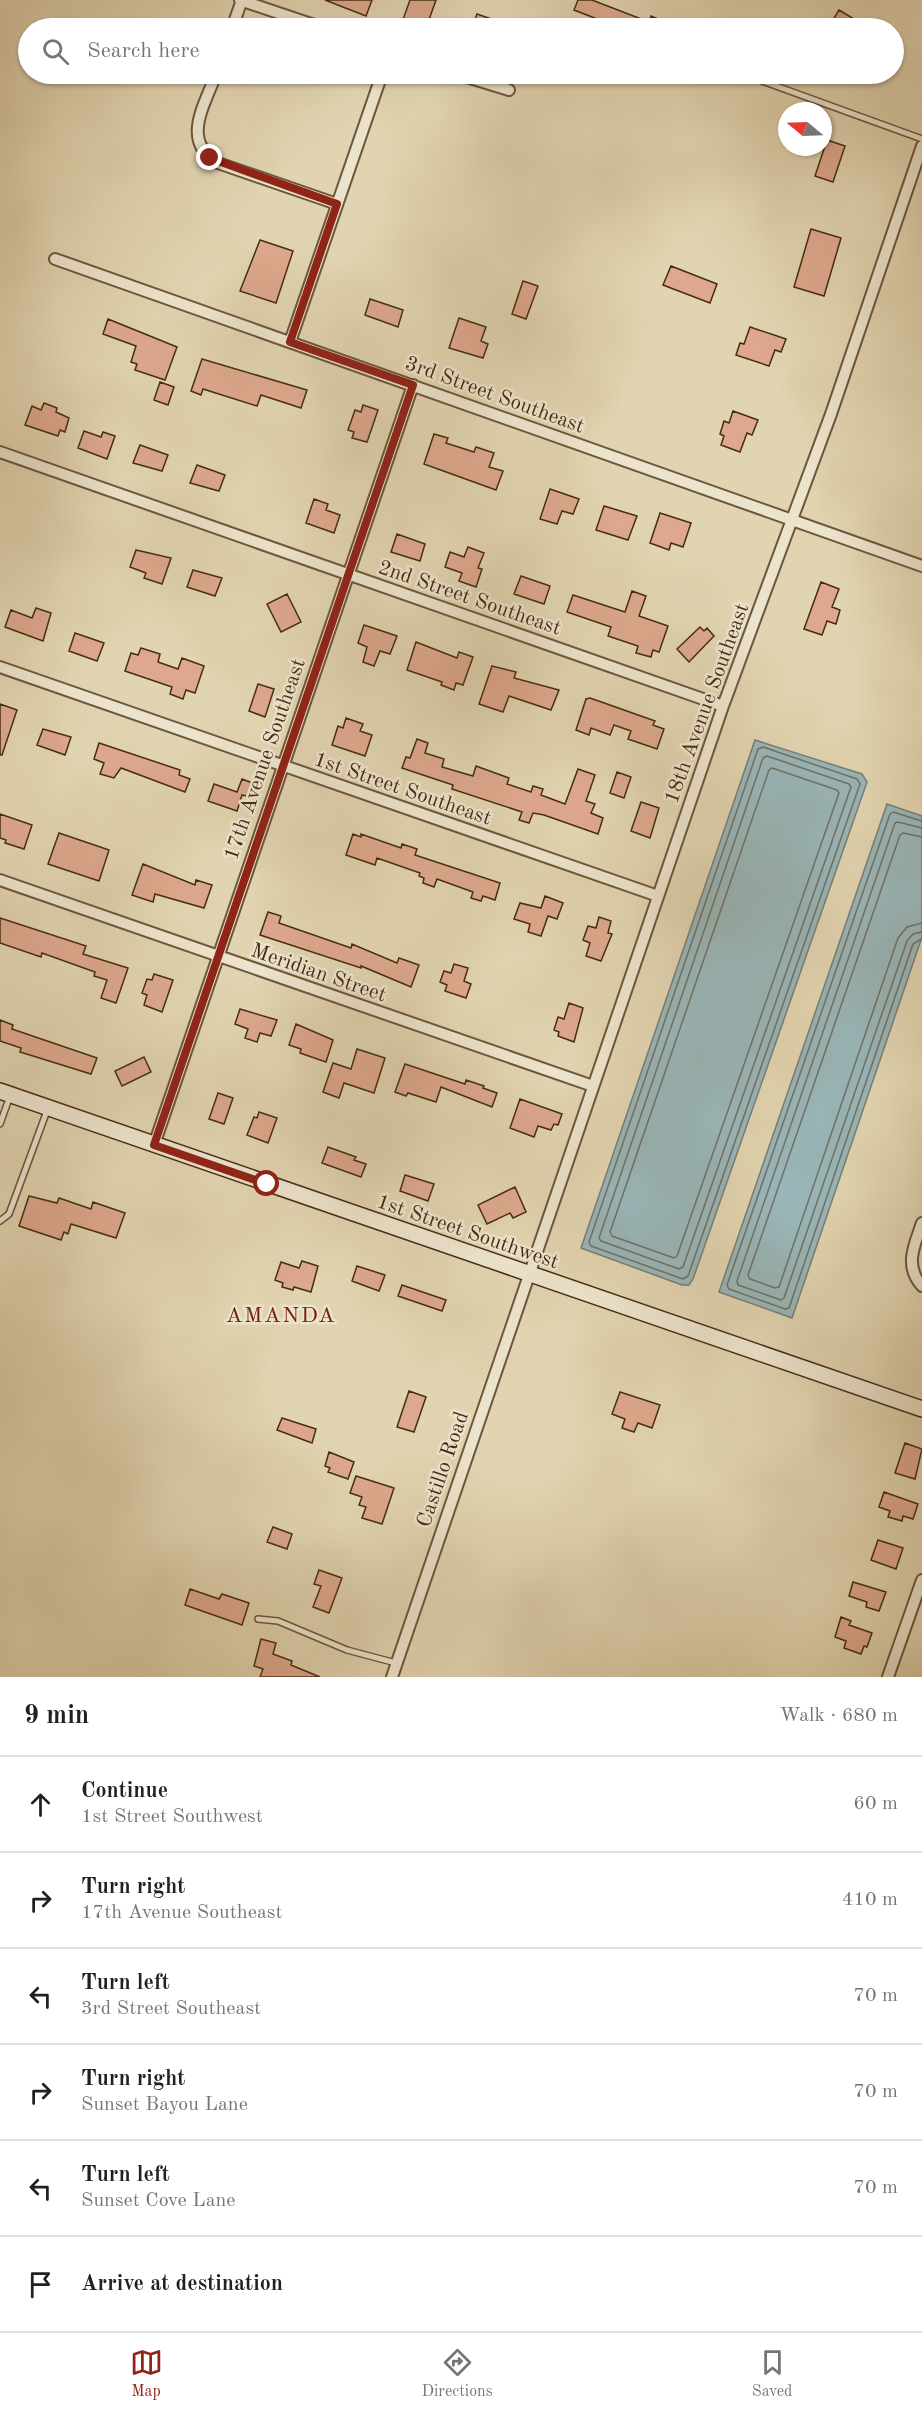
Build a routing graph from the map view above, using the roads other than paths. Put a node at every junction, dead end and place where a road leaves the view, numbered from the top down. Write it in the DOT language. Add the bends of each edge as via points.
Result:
graph roads {
  1 [pos="241,0"];
  2 [pos="235,18"];
  3 [pos="294,18"];
  4 [pos="213,84"];
  5 [pos="379,84"];
  6 [pos="490,84"];
  7 [pos="771,84"];
  8 [pos="509,90"];
  9 [pos="922,139"];
  10 [pos="922,146"];
  11 [pos="337,204"];
  12 [pos="55,259"];
  13 [pos="290,342"];
  14 [pos="413,385"];
  15 [pos="0,452"];
  16 [pos="793,522"];
  17 [pos="922,566"];
  18 [pos="347,575"];
  19 [pos="0,667"];
  20 [pos="723,706"];
  21 [pos="282,767"];
  22 [pos="0,879"];
  23 [pos="658,896"];
  24 [pos="218,957"];
  25 [pos="593,1086"];
  26 [pos="5,1093"];
  27 [pos="48,1108"];
  28 [pos="0,1124"];
  29 [pos="154,1145"];
  30 [pos="0,1221"];
  31 [pos="922,1223"];
  32 [pos="529,1274"];
  33 [pos="922,1286"];
  34 [pos="922,1409"];
  35 [pos="922,1580"];
  36 [pos="258,1619"];
  37 [pos="396,1663"];
  38 [pos="392,1677"];
  39 [pos="888,1677"];
  1 -- 2 [label="street"];
  1 -- 3 [label="street"];
  4 -- 11 [label="street" via="198,126 198,144 203,152 218,163"];
  5 -- 11 [label="street"];
  6 -- 8 [label="street"];
  7 -- 9 [label="lane"];
  10 -- 16 [label="street, 18th Avenue Southeast"];
  11 -- 13 [label="street"];
  12 -- 13 [label="street, 3rd Street Southeast"];
  13 -- 14 [label="street, 3rd Street Southeast"];
  14 -- 16 [label="street, 3rd Street Southeast"];
  14 -- 18 [label="street, 17th Avenue Southeast"];
  15 -- 18 [label="street, 2nd Street Southeast"];
  16 -- 17 [label="street, 3rd Street Southeast"];
  16 -- 20 [label="street, 18th Avenue Southeast"];
  18 -- 20 [label="street, 2nd Street Southeast"];
  18 -- 21 [label="street, 17th Avenue Southeast"];
  19 -- 21 [label="street, 1st Street Southeast"];
  20 -- 23 [label="street, 18th Avenue Southeast"];
  21 -- 23 [label="street, 1st Street Southeast"];
  21 -- 24 [label="street, 17th Avenue Southeast"];
  22 -- 24 [label="street, Meridian Street"];
  23 -- 25 [label="street, 18th Avenue Southeast"];
  24 -- 25 [label="street, Meridian Street"];
  24 -- 29 [label="street, 17th Avenue Southeast"];
  25 -- 32 [label="street, 18th Avenue Southeast"];
  26 -- 27 [label="street, 1st Street Southwest"];
  26 -- 28 [label="lane"];
  27 -- 29 [label="street, 1st Street Southwest"];
  27 -- 30 [label="lane" via="9,1214"];
  29 -- 32 [label="street, 1st Street Southwest"];
  31 -- 33 [label="street" via="911,1255 913,1276"];
  32 -- 34 [label="street, 1st Street Southwest"];
  32 -- 37 [label="street, Castillo Road"];
  35 -- 39 [label="street"];
  36 -- 37 [label="lane" via="278,1621 347,1650"];
  37 -- 38 [label="street, Castillo Road"];
}
